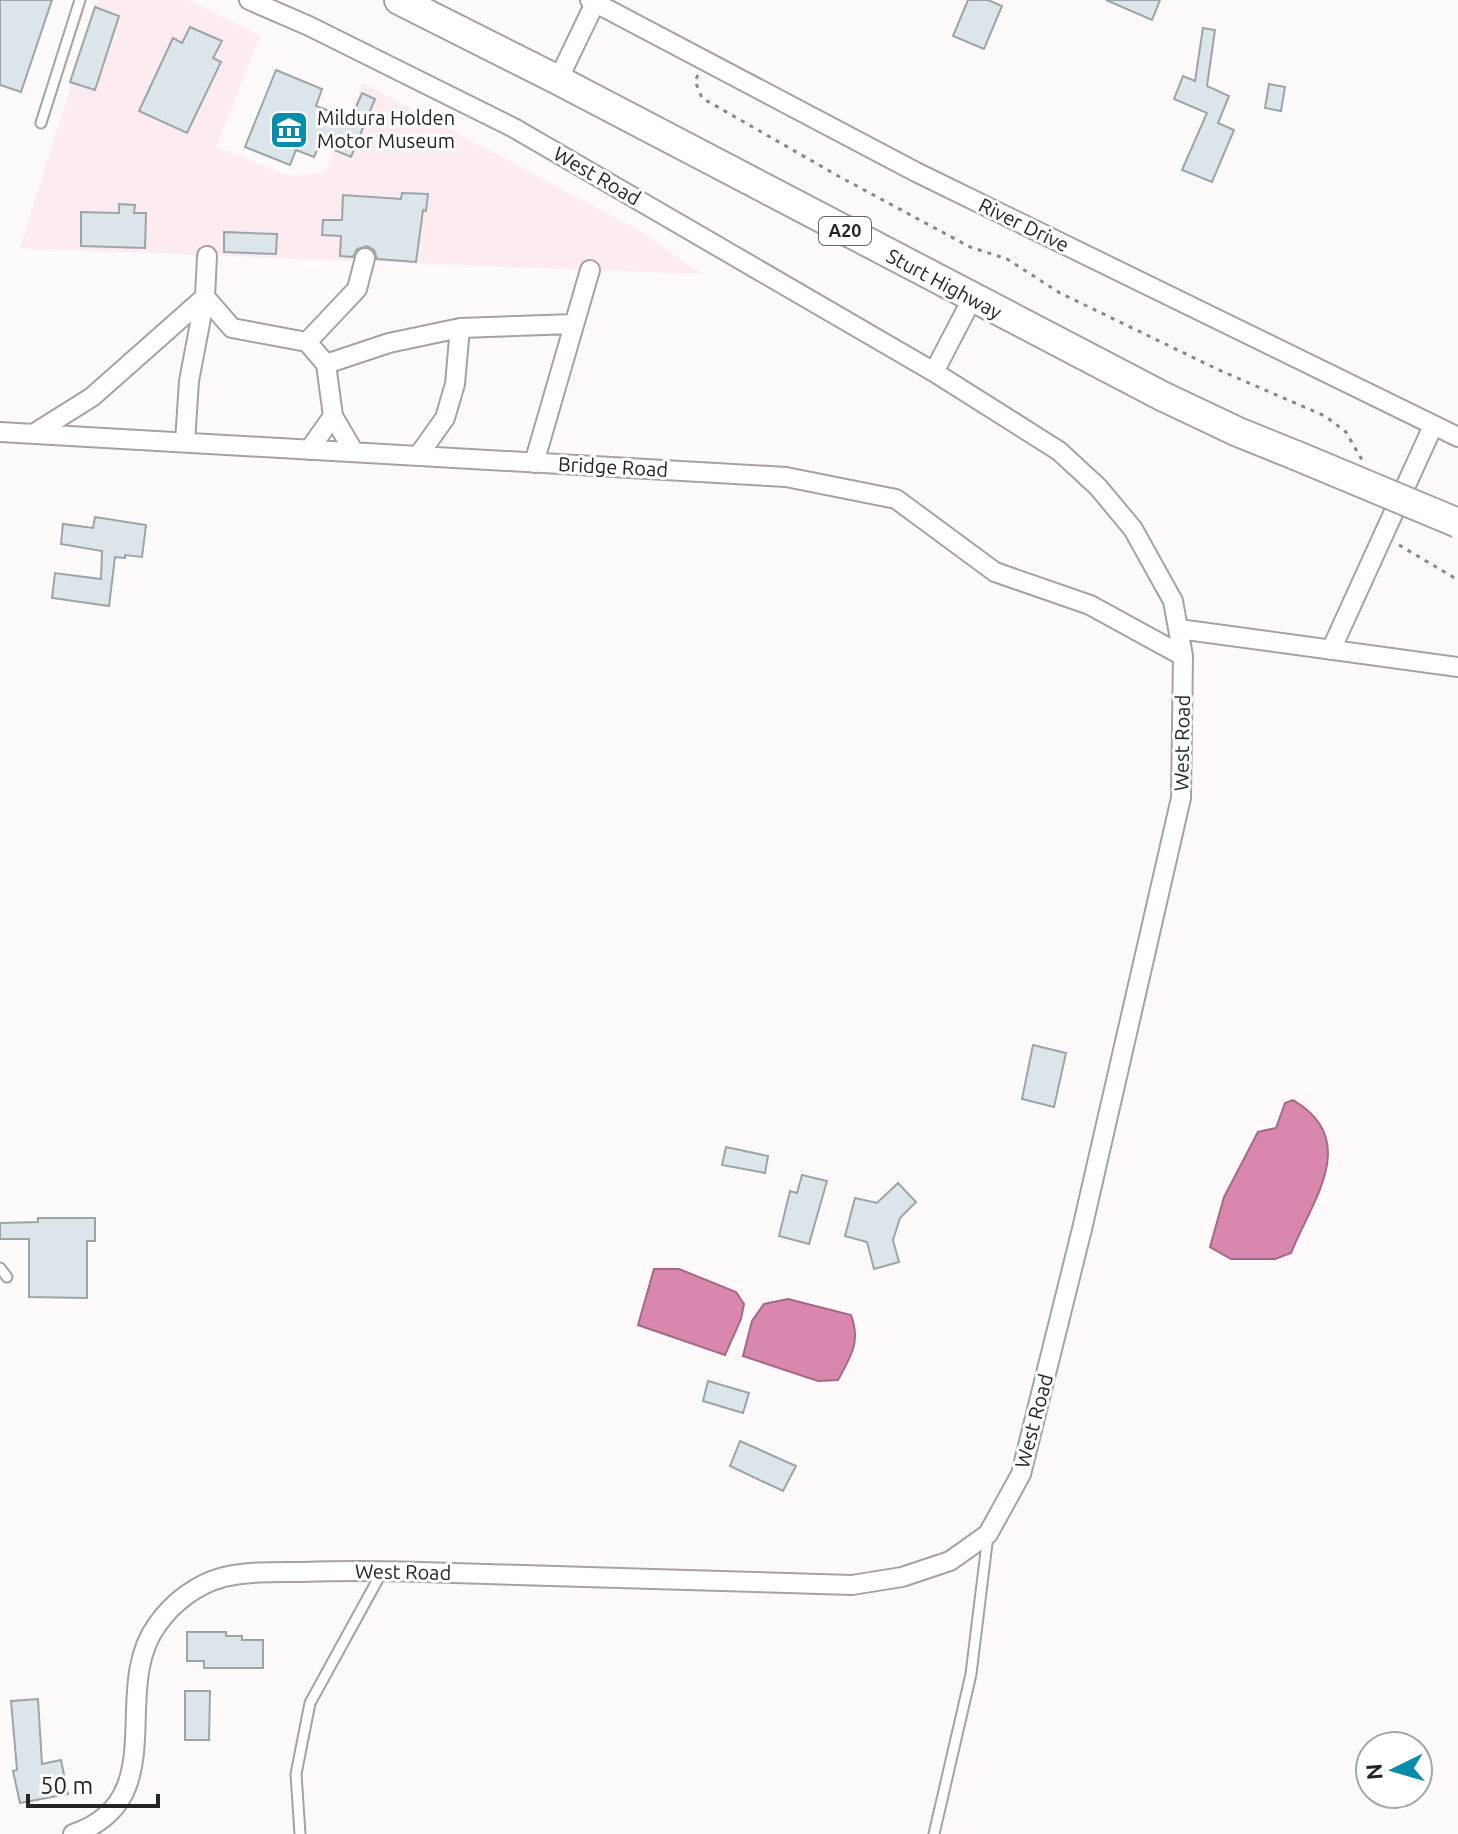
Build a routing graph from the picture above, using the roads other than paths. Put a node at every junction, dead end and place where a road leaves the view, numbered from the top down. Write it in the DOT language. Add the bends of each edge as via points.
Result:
graph roads {
  1 [pos="78,0"];
  2 [pos="249,0"];
  3 [pos="399,0"];
  4 [pos="592,1"];
  5 [pos="558,80"];
  6 [pos="41,123"];
  7 [pos="207,256"];
  8 [pos="365,258"];
  9 [pos="590,270"];
  10 [pos="205,297"];
  11 [pos="972,299"];
  12 [pos="574,324"];
  13 [pos="460,328"];
  14 [pos="307,342"];
  15 [pos="326,364"];
  16 [pos="934,372"];
  17 [pos="333,416"];
  18 [pos="1433,426"];
  19 [pos="0,432"];
  20 [pos="33,434"];
  21 [pos="1458,437"];
  22 [pos="185,442"];
  23 [pos="309,450"];
  24 [pos="354,452"];
  25 [pos="418,456"];
  26 [pos="534,463"];
  27 [pos="1458,523"];
  28 [pos="1179,629"];
  29 [pos="1331,650"];
  30 [pos="1183,656"];
  31 [pos="1458,667"];
  32 [pos="0,1268"];
  33 [pos="7,1277"];
  34 [pos="988,1534"];
  35 [pos="383,1570"];
  36 [pos="73,1834"];
  37 [pos="300,1834"];
  38 [pos="934,1834"];
  1 -- 6 [label="lane"];
  2 -- 16 [label="street, West Road" via="514,128"];
  3 -- 5 [label="highway, Sturt Highway / A20"];
  4 -- 5 [label="street, River Drive"];
  4 -- 18 [label="street, River Drive" via="916,172"];
  5 -- 11 [label="highway, Sturt Highway / A20"];
  7 -- 10 [label="street"];
  8 -- 14 [label="street" via="357,289"];
  9 -- 12 [label="street"];
  10 -- 14 [label="street" via="232,328"];
  10 -- 20 [label="street" via="92,397"];
  10 -- 22 [label="street" via="189,381"];
  11 -- 16 [label="street"];
  11 -- 27 [label="highway, Sturt Highway / A20, bridge" via="1238,432"];
  12 -- 13 [label="street"];
  12 -- 26 [label="street"];
  13 -- 15 [label="street"];
  13 -- 25 [label="street" via="455,384 445,418"];
  14 -- 15 [label="street"];
  15 -- 17 [label="street"];
  16 -- 28 [label="street, West Road" via="1059,451 1098,487 1133,529 1173,601"];
  17 -- 23 [label="street"];
  17 -- 24 [label="street"];
  18 -- 21 [label="street, River Drive"];
  18 -- 29 [label="street"];
  19 -- 20 [label="street, Bridge Road"];
  20 -- 22 [label="street, Bridge Road"];
  22 -- 23 [label="street, Bridge Road"];
  23 -- 24 [label="street, Bridge Road"];
  24 -- 25 [label="street, Bridge Road"];
  25 -- 26 [label="street, Bridge Road"];
  26 -- 30 [label="street, Bridge Road" via="786,477 896,499 995,572 1090,605"];
  28 -- 29 [label="street"];
  28 -- 30 [label="street, West Road"];
  29 -- 31 [label="street"];
  30 -- 34 [label="street, West Road" via="1181,798 1021,1474"];
  32 -- 33 [label="lane"];
  34 -- 35 [label="street, West Road" via="950,1561 902,1577 852,1585"];
  34 -- 38 [label="lane" via="971,1674"];
  35 -- 36 [label="street, West Road" via="223,1577 173,1605 144,1648 136,1678 137,1745 123,1795 91,1828"];
  35 -- 37 [label="lane" via="310,1703 296,1774"];
}
